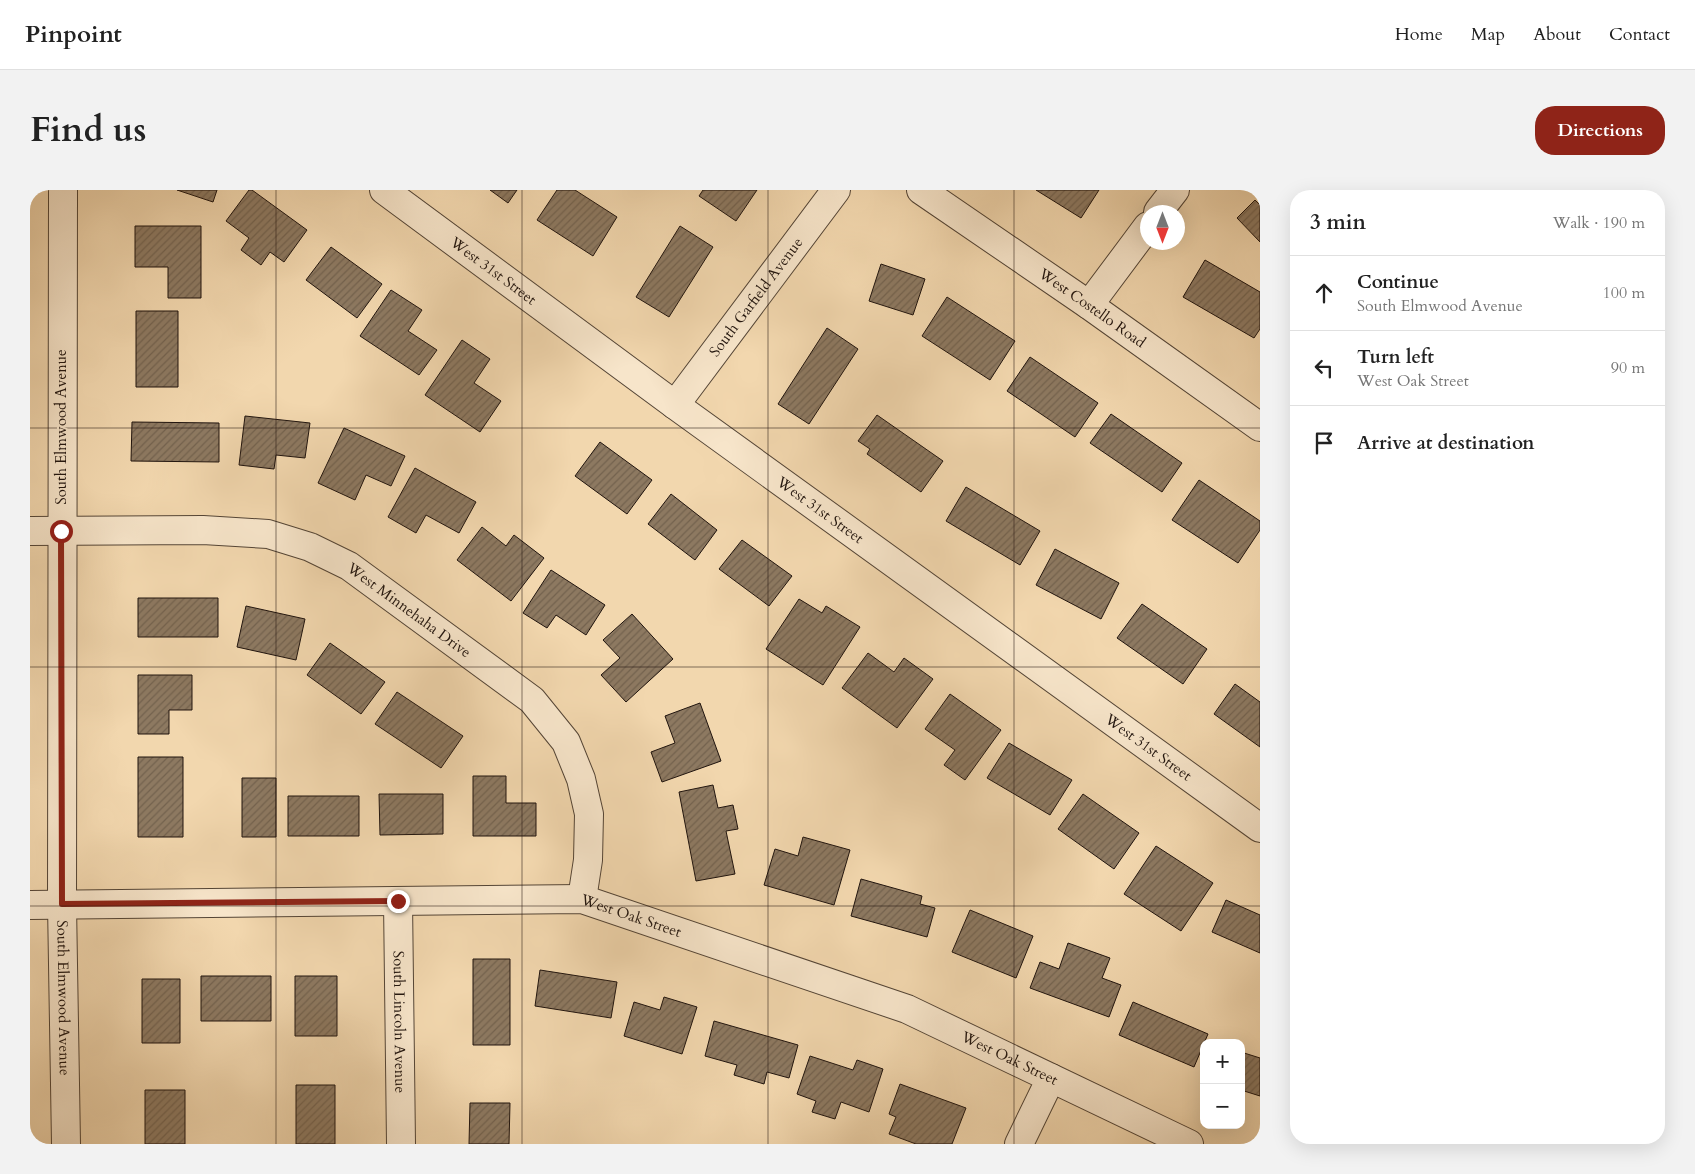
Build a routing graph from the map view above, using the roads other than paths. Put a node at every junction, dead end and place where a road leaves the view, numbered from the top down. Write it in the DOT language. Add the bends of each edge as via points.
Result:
graph roads {
  1 [pos="63,190"];
  2 [pos="384,190"];
  3 [pos="836,190"];
  4 [pos="921,190"];
  5 [pos="1175,190"];
  6 [pos="1163,205"];
  7 [pos="1140,237"];
  8 [pos="1089,305"];
  9 [pos="675,404"];
  10 [pos="1260,427"];
  11 [pos="30,531"];
  12 [pos="61,531"];
  13 [pos="1260,828"];
  14 [pos="582,899"];
  15 [pos="398,901"];
  16 [pos="62,904"];
  17 [pos="30,905"];
  18 [pos="1051,1078"];
  19 [pos="66,1144"];
  20 [pos="401,1144"];
  21 [pos="1019,1144"];
  22 [pos="1189,1144"];
  1 -- 12 [label="street, South Elmwood Avenue"];
  2 -- 9 [label="street, West 31st Street"];
  3 -- 9 [label="street, South Garfield Avenue"];
  4 -- 8 [label="street, West Costello Road"];
  5 -- 6 [label="street"];
  7 -- 8 [label="street"];
  8 -- 10 [label="street, West Costello Road"];
  9 -- 13 [label="street, West 31st Street"];
  11 -- 12 [label="street, West Minnehaha Drive"];
  12 -- 14 [label="street, West Minnehaha Drive" via="203,530 268,534 310,547 349,566 532,700 566,742 581,779 589,814 588,860"];
  12 -- 16 [label="street, South Elmwood Avenue"];
  14 -- 15 [label="street, West Oak Street"];
  14 -- 18 [label="street, West Oak Street" via="907,1009"];
  15 -- 16 [label="street, West Oak Street"];
  15 -- 20 [label="street, South Lincoln Avenue"];
  16 -- 17 [label="street, West Oak Street"];
  16 -- 19 [label="street, South Elmwood Avenue"];
  18 -- 21 [label="street"];
  18 -- 22 [label="street, West Oak Street"];
}
